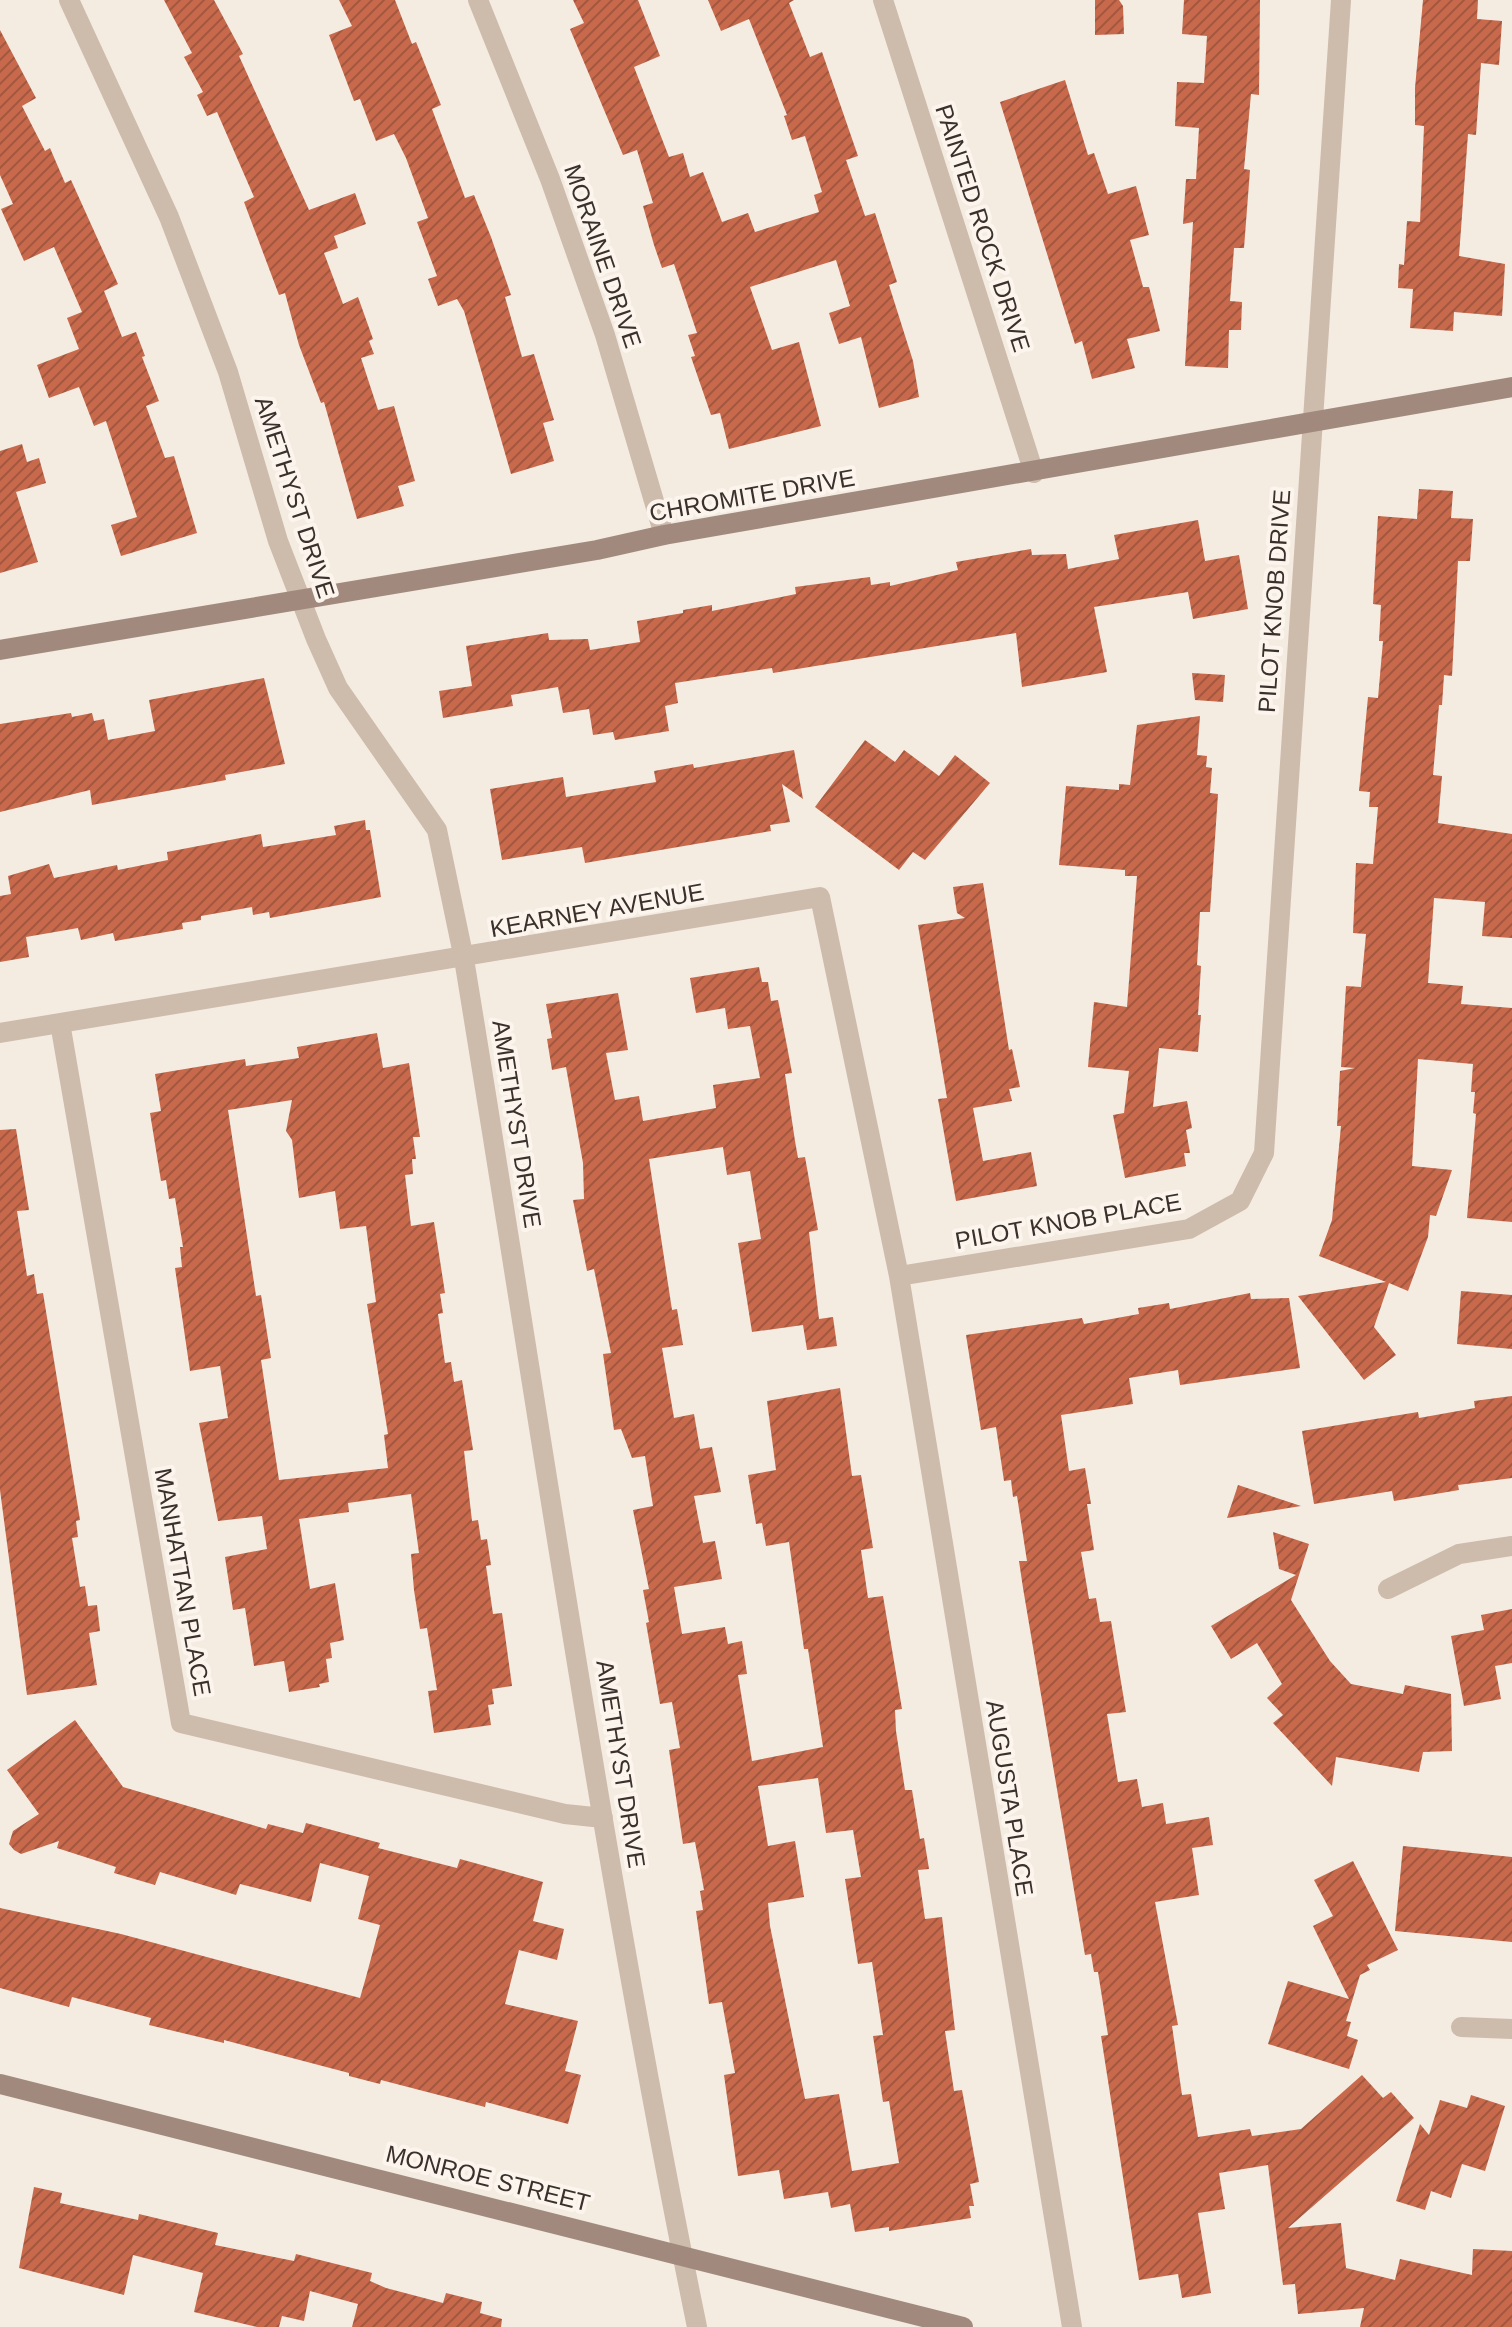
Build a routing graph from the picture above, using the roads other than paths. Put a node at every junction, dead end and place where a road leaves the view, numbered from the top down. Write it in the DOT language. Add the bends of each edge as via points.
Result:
graph roads {
  1 [pos="69,0"];
  2 [pos="478,0"];
  3 [pos="883,0"];
  4 [pos="1341,0"];
  5 [pos="1512,387"];
  6 [pos="1312,422"];
  7 [pos="1034,473"];
  8 [pos="664,535"];
  9 [pos="298,599"];
  10 [pos="0,650"];
  11 [pos="464,959"];
  12 [pos="60,1023"];
  13 [pos="0,1033"];
  14 [pos="1240,1201"];
  15 [pos="899,1276"];
  16 [pos="1512,1546"];
  17 [pos="1388,1589"];
  18 [pos="603,1818"];
  19 [pos="1461,2027"];
  20 [pos="1512,2029"];
  21 [pos="0,2084"];
  22 [pos="681,2253"];
  23 [pos="697,2327"];
  24 [pos="963,2327"];
  25 [pos="1072,2327"];
  1 -- 9 [label="street, AMETHYST DRIVE" via="169,217 228,372"];
  2 -- 8 [label="street, MORAINE DRIVE" via="605,335"];
  3 -- 7 [label="street, PAINTED ROCK DRIVE"];
  4 -- 6 [label="street, PILOT KNOB DRIVE"];
  5 -- 6 [label="street, CHROMITE DRIVE"];
  6 -- 7 [label="street, CHROMITE DRIVE"];
  6 -- 14 [label="street, PILOT KNOB DRIVE" via="1264,1153"];
  7 -- 8 [label="street, CHROMITE DRIVE"];
  8 -- 9 [label="street, CHROMITE DRIVE"];
  9 -- 10 [label="street, CHROMITE DRIVE"];
  9 -- 11 [label="street, AMETHYST DRIVE" via="338,688 437,830"];
  11 -- 12 [label="street, KEARNEY AVENUE"];
  11 -- 15 [label="street, KEARNEY AVENUE" via="820,897"];
  11 -- 18 [label="street, AMETHYST DRIVE"];
  12 -- 13 [label="street, KEARNEY AVENUE"];
  12 -- 18 [label="street, MANHATTAN PLACE" via="181,1723 565,1814"];
  14 -- 15 [label="street, PILOT KNOB PLACE" via="1189,1229"];
  15 -- 25 [label="street, AUGUSTA PLACE"];
  16 -- 17 [label="street" via="1459,1554"];
  18 -- 22 [label="street, AMETHYST DRIVE"];
  19 -- 20 [label="street"];
  21 -- 22 [label="street, MONROE STREET"];
  22 -- 23 [label="street, AMETHYST DRIVE"];
  22 -- 24 [label="street, MONROE STREET"];
}
